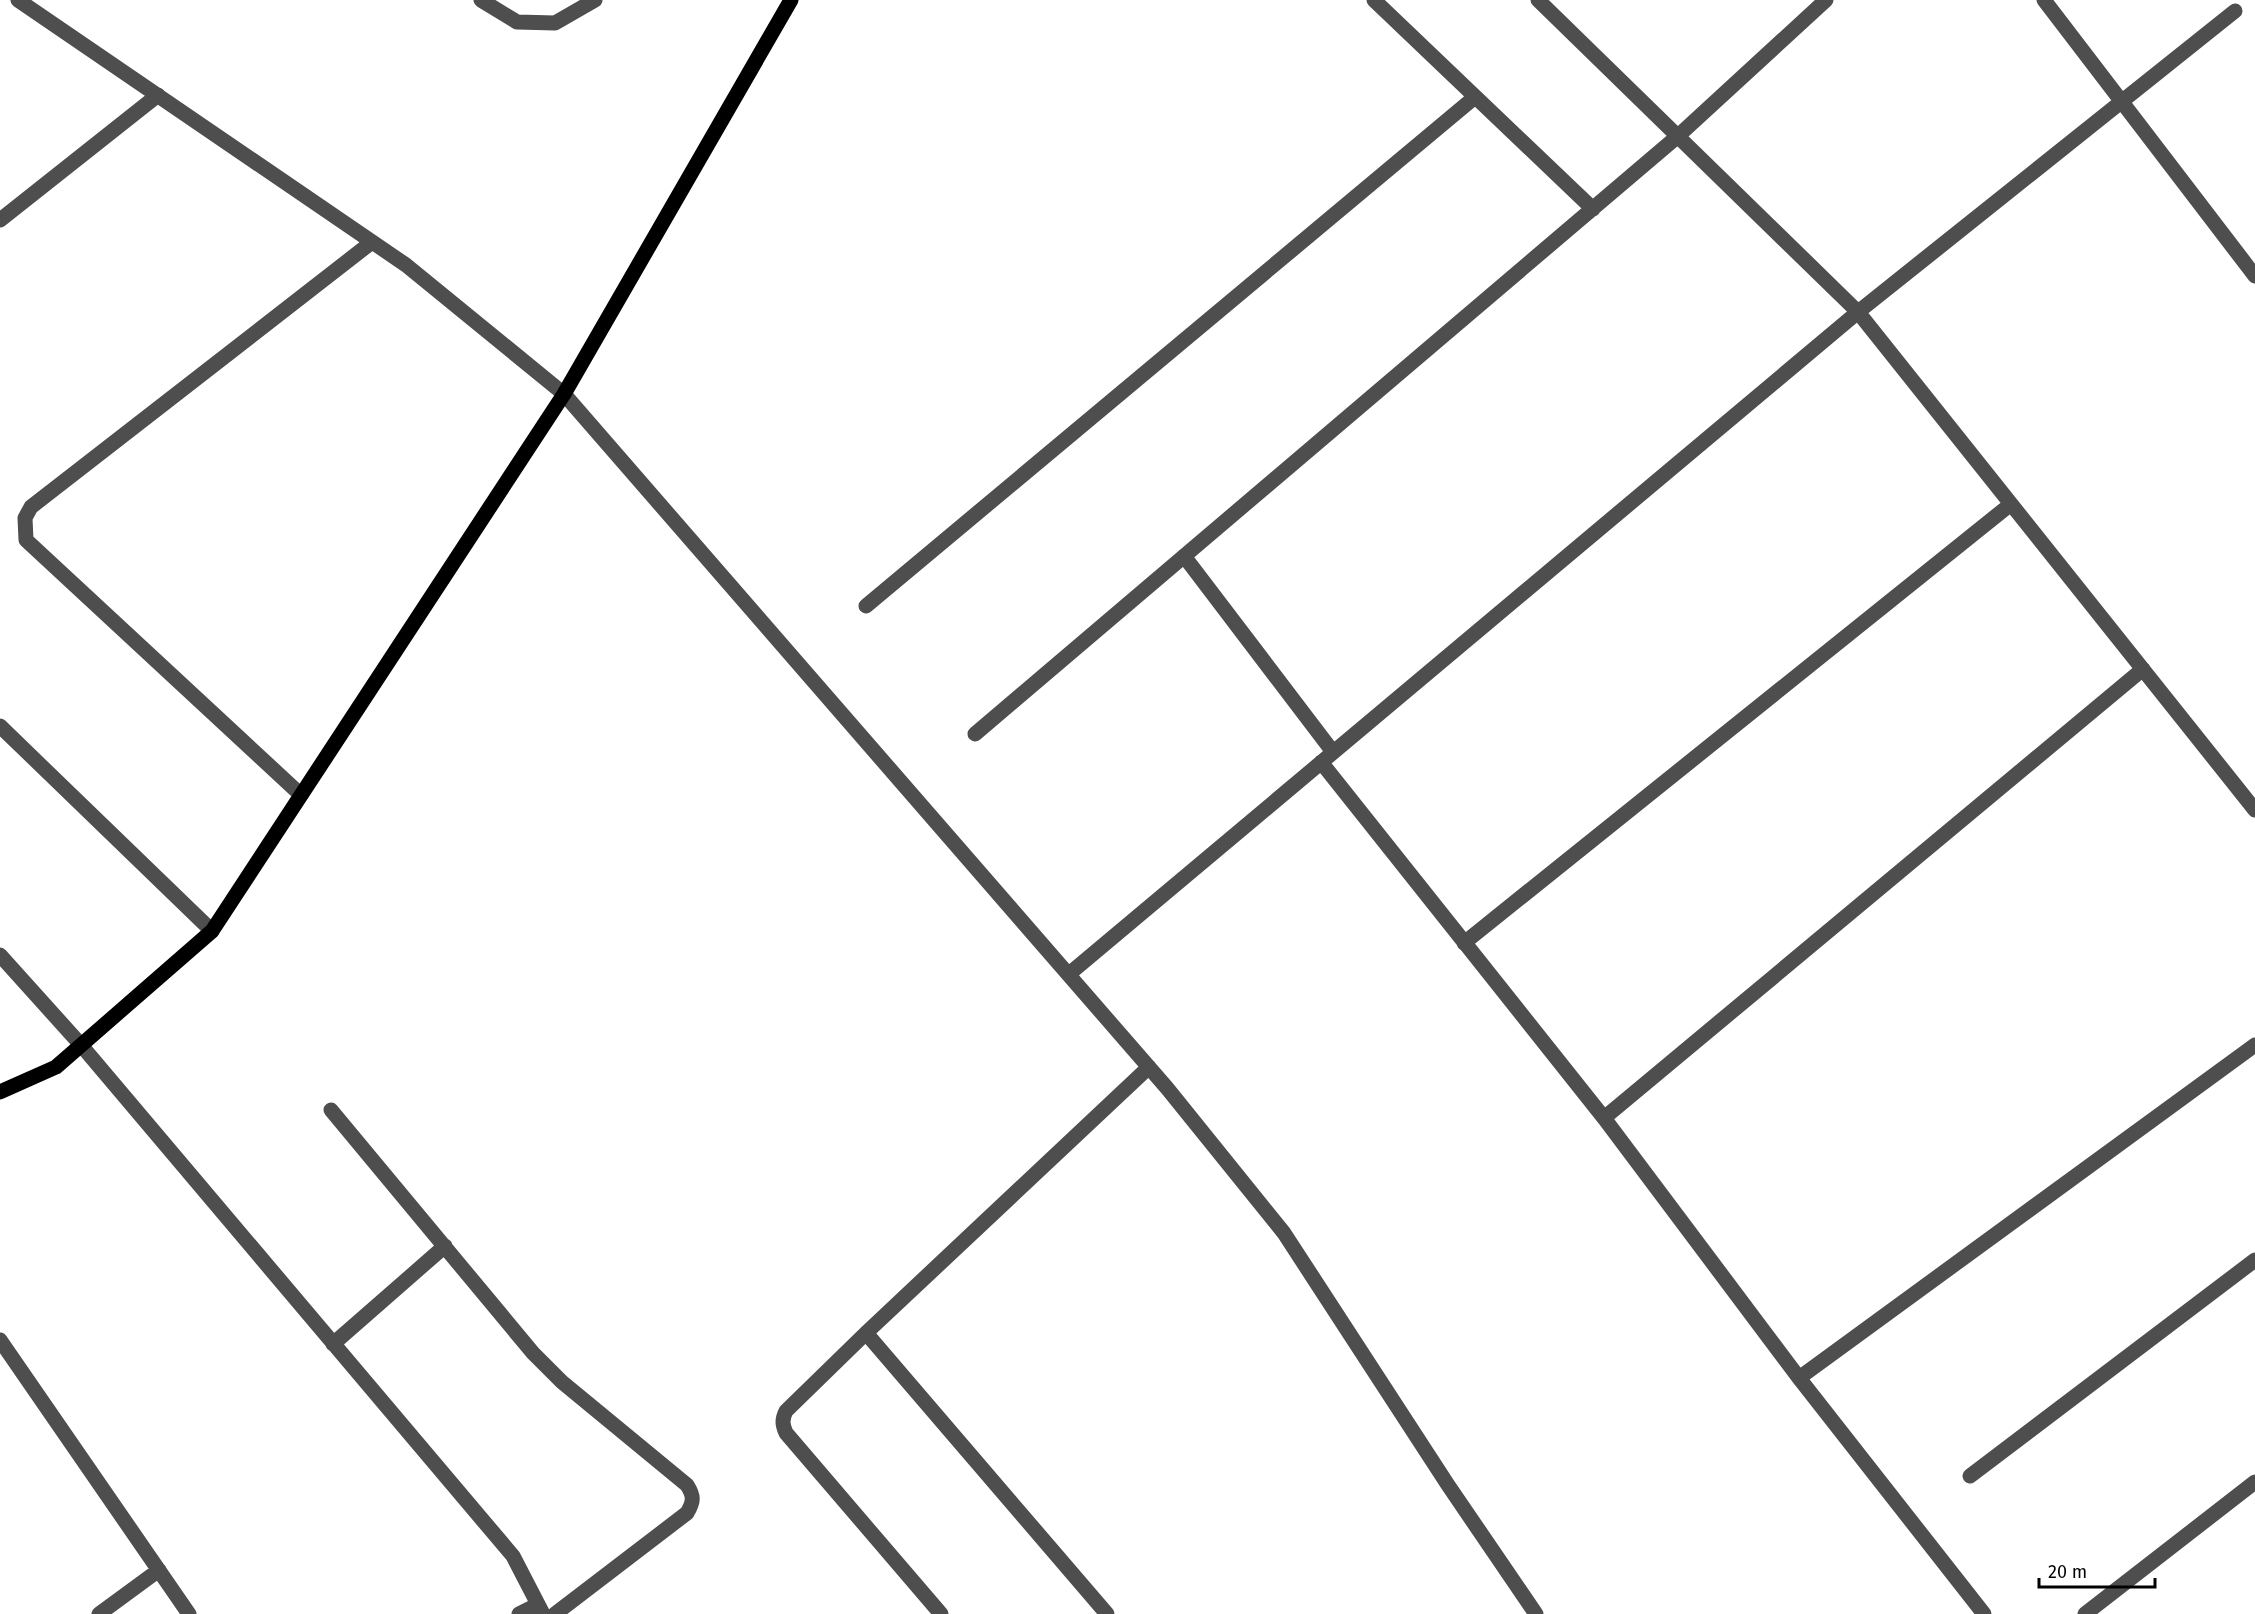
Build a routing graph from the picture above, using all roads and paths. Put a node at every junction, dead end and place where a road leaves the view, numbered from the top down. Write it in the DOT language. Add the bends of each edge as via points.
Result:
graph roads {
  1 [pos="18,0"];
  2 [pos="481,0"];
  3 [pos="595,0"];
  4 [pos="791,0"];
  5 [pos="1374,0"];
  6 [pos="1538,0"];
  7 [pos="1826,0"];
  8 [pos="2044,0"];
  9 [pos="2235,11"];
  10 [pos="158,95"];
  11 [pos="1475,96"];
  12 [pos="2121,103"];
  13 [pos="1678,136"];
  14 [pos="1593,209"];
  15 [pos="0,220"];
  16 [pos="372,242"];
  17 [pos="2255,276"];
  18 [pos="1858,312"];
  19 [pos="564,394"];
  20 [pos="2011,504"];
  21 [pos="1184,556"];
  22 [pos="866,606"];
  23 [pos="2143,669"];
  24 [pos="0,726"];
  25 [pos="975,734"];
  26 [pos="1333,752"];
  27 [pos="1321,762"];
  28 [pos="301,795"];
  29 [pos="2255,810"];
  30 [pos="212,931"];
  31 [pos="1464,943"];
  32 [pos="0,955"];
  33 [pos="1069,974"];
  34 [pos="81,1045"];
  35 [pos="2255,1045"];
  36 [pos="1149,1067"];
  37 [pos="0,1092"];
  38 [pos="331,1110"];
  39 [pos="1604,1118"];
  40 [pos="445,1246"];
  41 [pos="2255,1260"];
  42 [pos="866,1333"];
  43 [pos="0,1340"];
  44 [pos="333,1344"];
  45 [pos="1799,1378"];
  46 [pos="1970,1476"];
  47 [pos="2255,1482"];
  48 [pos="159,1570"];
  49 [pos="540,1610"];
  50 [pos="99,1614"];
  51 [pos="189,1614"];
  52 [pos="519,1614"];
  53 [pos="555,1614"];
  54 [pos="941,1614"];
  55 [pos="1107,1614"];
  56 [pos="1536,1614"];
  57 [pos="1984,1614"];
  58 [pos="2085,1614"];
  1 -- 10 [label="street"];
  2 -- 3 [label="street" via="517,22 555,23"];
  4 -- 19 [label="main road"];
  5 -- 11 [label="street"];
  6 -- 13 [label="street"];
  7 -- 13 [label="street"];
  8 -- 12 [label="street"];
  9 -- 12 [label="street"];
  10 -- 15 [label="street"];
  10 -- 16 [label="street"];
  11 -- 14 [label="street"];
  11 -- 22 [label="street"];
  12 -- 17 [label="street"];
  12 -- 18 [label="street"];
  13 -- 14 [label="street"];
  13 -- 18 [label="street"];
  14 -- 21 [label="street"];
  16 -- 19 [label="street" via="406,265"];
  16 -- 28 [label="street" via="31,507 25,519 26,540"];
  18 -- 20 [label="street"];
  18 -- 26 [label="street"];
  19 -- 28 [label="main road"];
  19 -- 33 [label="street"];
  20 -- 23 [label="street"];
  20 -- 31 [label="street"];
  21 -- 25 [label="street"];
  21 -- 26 [label="street"];
  23 -- 29 [label="street"];
  23 -- 39 [label="street"];
  24 -- 30 [label="street"];
  26 -- 27 [label="street"];
  27 -- 31 [label="street"];
  27 -- 33 [label="street"];
  28 -- 30 [label="main road"];
  30 -- 34 [label="main road"];
  31 -- 39 [label="street"];
  32 -- 34 [label="street"];
  33 -- 36 [label="street"];
  34 -- 37 [label="main road" via="56,1067"];
  34 -- 44 [label="street"];
  35 -- 45 [label="street"];
  36 -- 42 [label="street"];
  36 -- 56 [label="street" via="1284,1233"];
  38 -- 40 [label="street"];
  39 -- 45 [label="street"];
  40 -- 44 [label="street"];
  40 -- 53 [label="street" via="533,1353 562,1382 692,1493 693,1503 687,1513"];
  41 -- 46 [label="street"];
  42 -- 54 [label="street" via="786,1411 783,1425"];
  42 -- 55 [label="street"];
  43 -- 48 [label="street"];
  44 -- 49 [label="street" via="513,1556"];
  45 -- 57 [label="street"];
  47 -- 58 [label="street"];
  48 -- 50 [label="street"];
  48 -- 51 [label="street"];
  49 -- 52 [label="street"];
}
